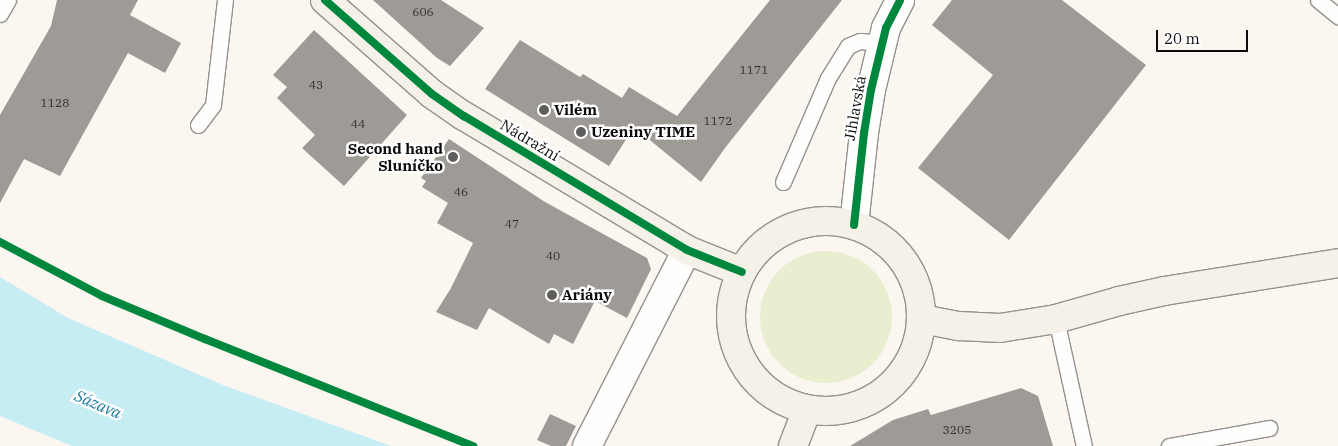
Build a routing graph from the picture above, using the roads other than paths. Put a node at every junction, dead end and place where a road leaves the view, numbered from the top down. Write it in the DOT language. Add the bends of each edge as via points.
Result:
graph roads {
  1 [pos="8,0"];
  2 [pos="224,0"];
  3 [pos="325,0"];
  4 [pos="900,0"];
  5 [pos="1318,0"];
  6 [pos="0,14"];
  7 [pos="1338,16"];
  8 [pos="883,43"];
  9 [pos="198,125"];
  10 [pos="783,182"];
  11 [pos="854,225"];
  12 [pos="687,250"];
  13 [pos="1334,263"];
  14 [pos="742,272"];
  15 [pos="922,319"];
  16 [pos="1056,320"];
  17 [pos="807,410"];
  18 [pos="1269,428"];
  19 [pos="587,446"];
  20 [pos="792,446"];
  21 [pos="1084,446"];
  22 [pos="1169,446"];
  1 -- 6 [label="lane"];
  2 -- 9 [label="lane" via="213,105"];
  3 -- 12 [label="main road, Nádražní" via="432,94"];
  4 -- 8 [label="street, Jihlavská" via="886,28"];
  5 -- 7 [label="lane"];
  8 -- 10 [label="lane" via="860,40 848,46 828,78"];
  8 -- 11 [label="street, Jihlavská" via="864,133"];
  11 -- 14 [label="main road" via="817,222 781,232 752,256"];
  11 -- 15 [label="main road" via="886,242 909,268"];
  12 -- 14 [label="main road, Nádražní"];
  12 -- 19 [label="street"];
  13 -- 16 [label="main road" via="1164,291"];
  14 -- 17 [label="main road" via="733,295 731,328 744,364 769,393"];
  15 -- 16 [label="main road" via="960,326 1000,328"];
  15 -- 17 [label="main road" via="912,357 892,386 860,405 842,410"];
  16 -- 21 [label="lane"];
  17 -- 20 [label="main road"];
  18 -- 22 [label="lane"];
}
